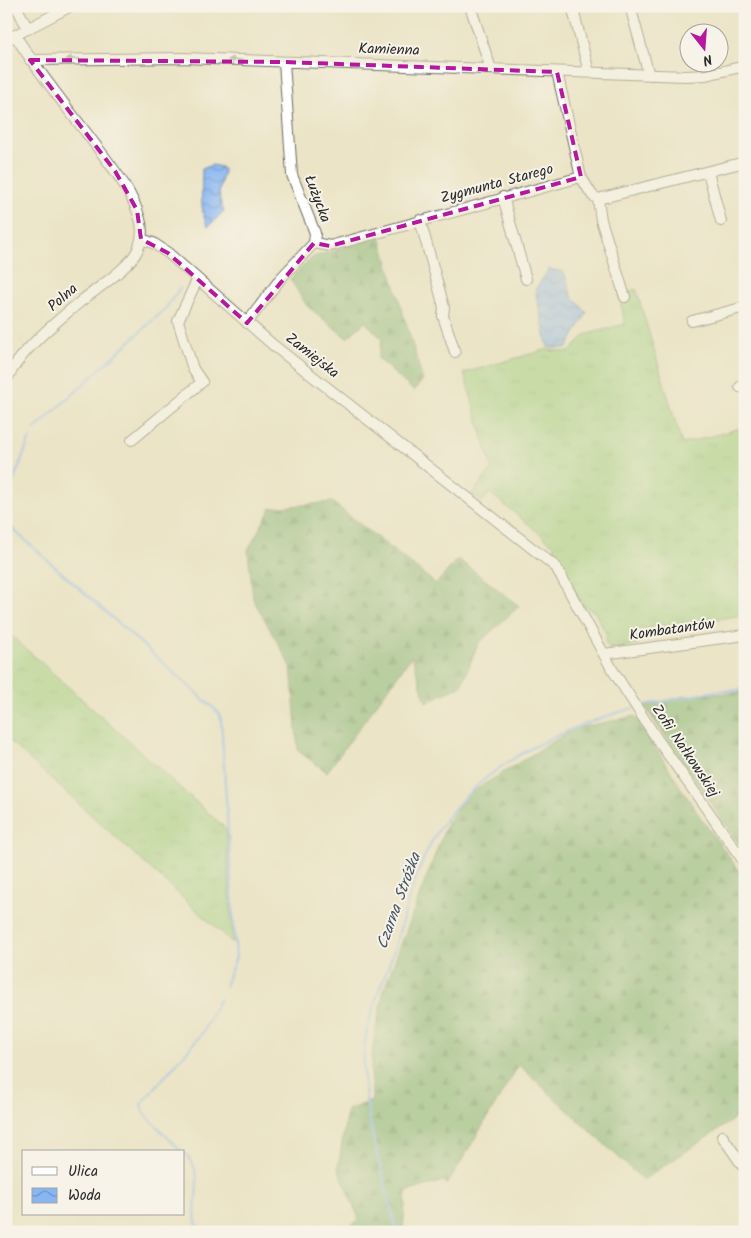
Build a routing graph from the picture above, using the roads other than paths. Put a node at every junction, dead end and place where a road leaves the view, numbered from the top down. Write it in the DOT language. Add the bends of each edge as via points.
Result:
graph roads {
  1 [pos="16,6"];
  2 [pos="71,6"];
  3 [pos="470,6"];
  4 [pos="572,6"];
  5 [pos="630,6"];
  6 [pos="28,28"];
  7 [pos="11,38"];
  8 [pos="30,60"];
  9 [pos="284,62"];
  10 [pos="745,66"];
  11 [pos="491,69"];
  12 [pos="557,72"];
  13 [pos="589,72"];
  14 [pos="648,75"];
  15 [pos="745,162"];
  16 [pos="708,172"];
  17 [pos="581,176"];
  18 [pos="503,197"];
  19 [pos="598,199"];
  20 [pos="420,220"];
  21 [pos="721,220"];
  22 [pos="141,239"];
  23 [pos="314,243"];
  24 [pos="526,279"];
  25 [pos="197,280"];
  26 [pos="625,297"];
  27 [pos="745,307"];
  28 [pos="692,321"];
  29 [pos="247,323"];
  30 [pos="455,352"];
  31 [pos="6,382"];
  32 [pos="132,440"];
  33 [pos="745,635"];
  34 [pos="604,654"];
  35 [pos="745,863"];
  36 [pos="722,1136"];
  37 [pos="745,1169"];
  1 -- 6 [label="street"];
  2 -- 6 [label="street"];
  3 -- 11 [label="street"];
  4 -- 13 [label="street"];
  5 -- 14 [label="street"];
  6 -- 7 [label="street"];
  7 -- 8 [label="street"];
  9 -- 8 [label="street, Kamienna, one-way" via="183,58"];
  8 -- 22 [label="street" via="115,171 137,210"];
  9 -- 11 [label="street, Kamienna"];
  9 -- 23 [label="street, Łużycka" via="292,175 315,233"];
  10 -- 14 [label="street, Kamienna" via="706,75"];
  11 -- 12 [label="street, Kamienna"];
  12 -- 13 [label="street, Kamienna"];
  12 -- 17 [label="street"];
  13 -- 14 [label="street, Kamienna"];
  15 -- 16 [label="street"];
  16 -- 19 [label="street"];
  16 -- 21 [label="street"];
  17 -- 18 [label="street, Zygmunta Starego"];
  17 -- 19 [label="street"];
  18 -- 20 [label="street, Zygmunta Starego"];
  18 -- 24 [label="street"];
  19 -- 26 [label="street" via="601,220"];
  20 -- 23 [label="street, Zygmunta Starego" via="330,246"];
  20 -- 30 [label="street"];
  22 -- 25 [label="street, Zamiejska" via="168,253"];
  22 -- 31 [label="street, Polna" via="136,254 67,312 23,355"];
  23 -- 29 [label="street, Łużycka" via="281,278"];
  25 -- 29 [label="street, Zamiejska"];
  25 -- 32 [label="street" via="178,321 193,369 202,382"];
  27 -- 28 [label="street"];
  29 -- 34 [label="street, Zamiejska" via="546,558 564,578"];
  33 -- 34 [label="street, Kombatantów"];
  34 -- 35 [label="street, Zofii Nałkowskiej"];
  36 -- 37 [label="street"];
}
